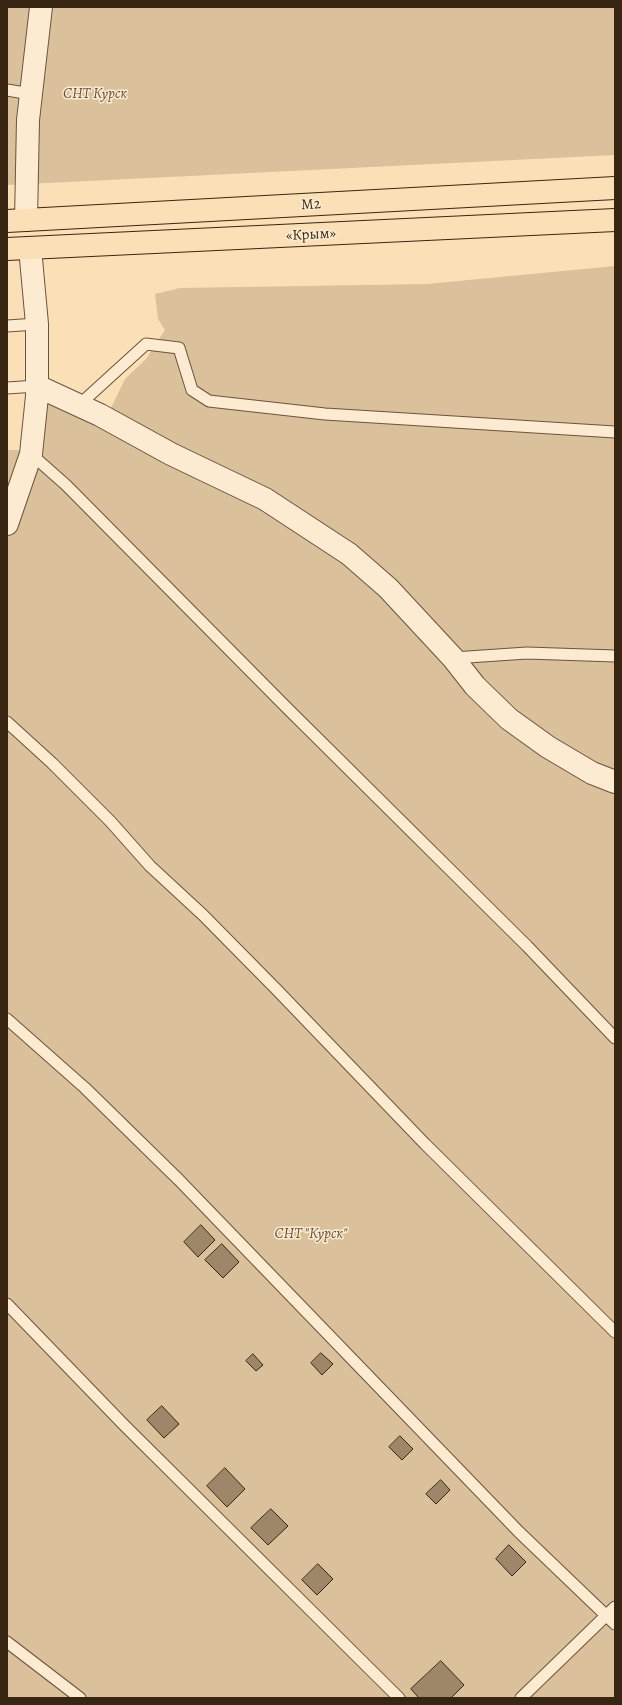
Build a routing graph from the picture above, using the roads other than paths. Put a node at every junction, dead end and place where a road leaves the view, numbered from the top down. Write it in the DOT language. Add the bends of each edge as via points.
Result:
graph roads {
  1 [pos="42,7"];
  2 [pos="7,90"];
  3 [pos="31,94"];
  4 [pos="615,188"];
  5 [pos="17,220"];
  6 [pos="615,220"];
  7 [pos="30,248"];
  8 [pos="7,249"];
  9 [pos="37,324"];
  10 [pos="7,326"];
  11 [pos="37,386"];
  12 [pos="7,388"];
  13 [pos="79,405"];
  14 [pos="615,432"];
  15 [pos="31,454"];
  16 [pos="7,524"];
  17 [pos="615,656"];
  18 [pos="453,658"];
  19 [pos="7,722"];
  20 [pos="615,782"];
  21 [pos="7,1019"];
  22 [pos="615,1038"];
  23 [pos="7,1304"];
  24 [pos="615,1332"];
  25 [pos="615,1607"];
  26 [pos="606,1616"];
  27 [pos="615,1624"];
  28 [pos="7,1642"];
  29 [pos="80,1698"];
  30 [pos="399,1698"];
  31 [pos="521,1698"];
  1 -- 3 [label="street"];
  2 -- 3 [label="lane"];
  3 -- 5 [label="street"];
  4 -- 5 [label="highway, М2"];
  6 -- 7 [label="highway, «Крым»"];
  7 -- 8 [label="highway, «Крым»"];
  7 -- 9 [label="street"];
  9 -- 10 [label="lane"];
  9 -- 11 [label="street"];
  11 -- 12 [label="lane"];
  11 -- 13 [label="street"];
  11 -- 15 [label="street"];
  13 -- 14 [label="lane" via="146,344 179,348 192,390 209,401 325,414"];
  13 -- 18 [label="street" via="171,454 265,499 349,554 388,588"];
  15 -- 16 [label="street"];
  15 -- 22 [label="lane" via="527,946"];
  17 -- 18 [label="lane" via="528,653"];
  18 -- 20 [label="street" via="475,686 509,719 548,747 592,773"];
  19 -- 24 [label="lane" via="78,789 150,866 203,915 425,1144"];
  21 -- 26 [label="lane" via="85,1088 179,1180 513,1526"];
  23 -- 30 [label="lane" via="124,1425"];
  25 -- 26 [label="lane"];
  26 -- 27 [label="lane"];
  26 -- 31 [label="lane"];
  28 -- 29 [label="lane"];
}
